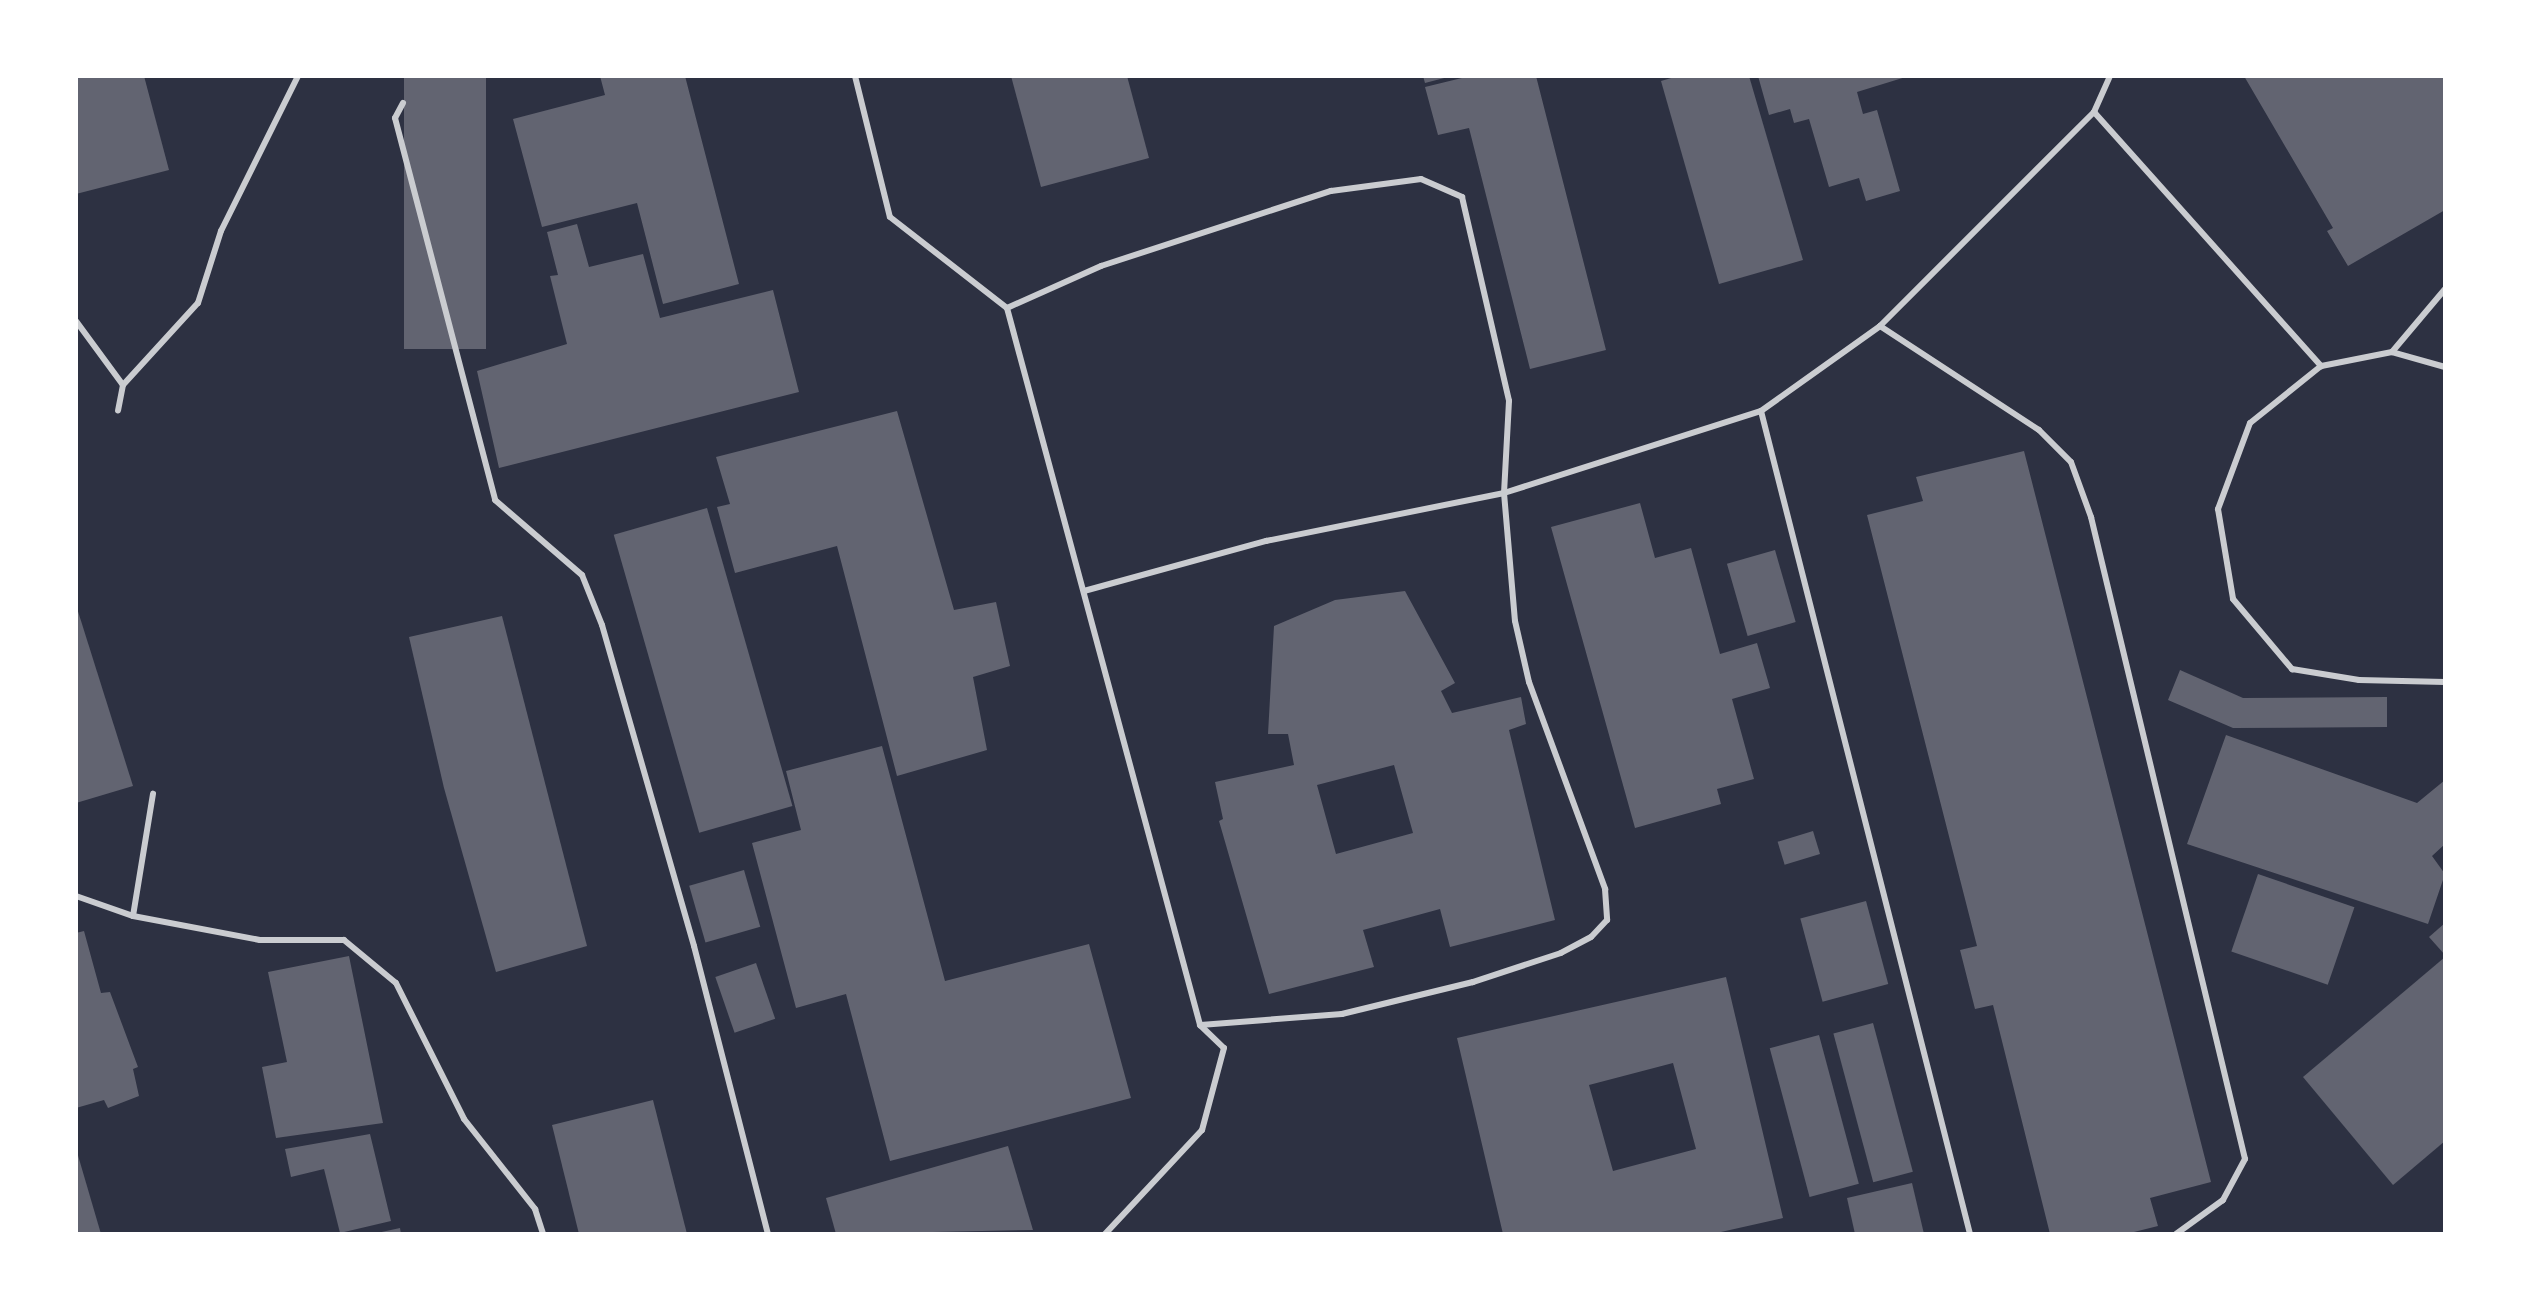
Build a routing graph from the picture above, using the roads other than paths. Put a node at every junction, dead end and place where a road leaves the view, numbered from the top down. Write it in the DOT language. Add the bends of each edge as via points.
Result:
graph roads {
  1 [pos="298,76"];
  2 [pos="855,76"];
  3 [pos="2110,76"];
  4 [pos="403,103"];
  5 [pos="2094,112"];
  6 [pos="2445,289"];
  7 [pos="1007,308"];
  8 [pos="76,321"];
  9 [pos="1880,326"];
  10 [pos="2392,352"];
  11 [pos="2321,366"];
  12 [pos="2445,367"];
  13 [pos="123,385"];
  14 [pos="118,411"];
  15 [pos="1761,411"];
  16 [pos="1504,493"];
  17 [pos="1084,591"];
  18 [pos="2445,682"];
  19 [pos="153,794"];
  20 [pos="76,896"];
  21 [pos="133,916"];
  22 [pos="1200,1025"];
  23 [pos="543,1234"];
  24 [pos="768,1234"];
  25 [pos="1105,1234"];
  26 [pos="1970,1234"];
  27 [pos="2176,1234"];
  1 -- 13 [label="lane" via="221,231 198,303"];
  2 -- 7 [label="lane" via="890,217"];
  3 -- 5 [label="lane"];
  4 -- 24 [label="lane" via="395,118 495,500 582,575 602,625 694,946"];
  5 -- 9 [label="lane"];
  5 -- 11 [label="lane"];
  6 -- 10 [label="lane"];
  7 -- 16 [label="lane" via="1101,266 1222,223 1331,191 1421,179 1462,197 1509,401"];
  7 -- 17 [label="lane"];
  8 -- 13 [label="lane"];
  9 -- 15 [label="lane"];
  9 -- 27 [label="lane" via="2039,430 2071,462 2091,517 2245,1159 2223,1200"];
  10 -- 11 [label="lane"];
  10 -- 12 [label="lane"];
  11 -- 18 [label="lane" via="2250,423 2218,509 2233,599 2292,669 2359,680"];
  13 -- 14 [label="lane"];
  15 -- 16 [label="lane"];
  15 -- 26 [label="lane"];
  16 -- 17 [label="lane" via="1266,541"];
  16 -- 22 [label="lane" via="1515,621 1529,682 1605,889 1607,920 1591,937 1561,953 1473,982 1342,1014"];
  17 -- 22 [label="lane"];
  19 -- 21 [label="lane"];
  20 -- 21 [label="lane"];
  21 -- 23 [label="lane" via="260,940 344,940 396,983 464,1119 535,1209"];
  22 -- 25 [label="lane" via="1224,1048 1202,1130"];
}
